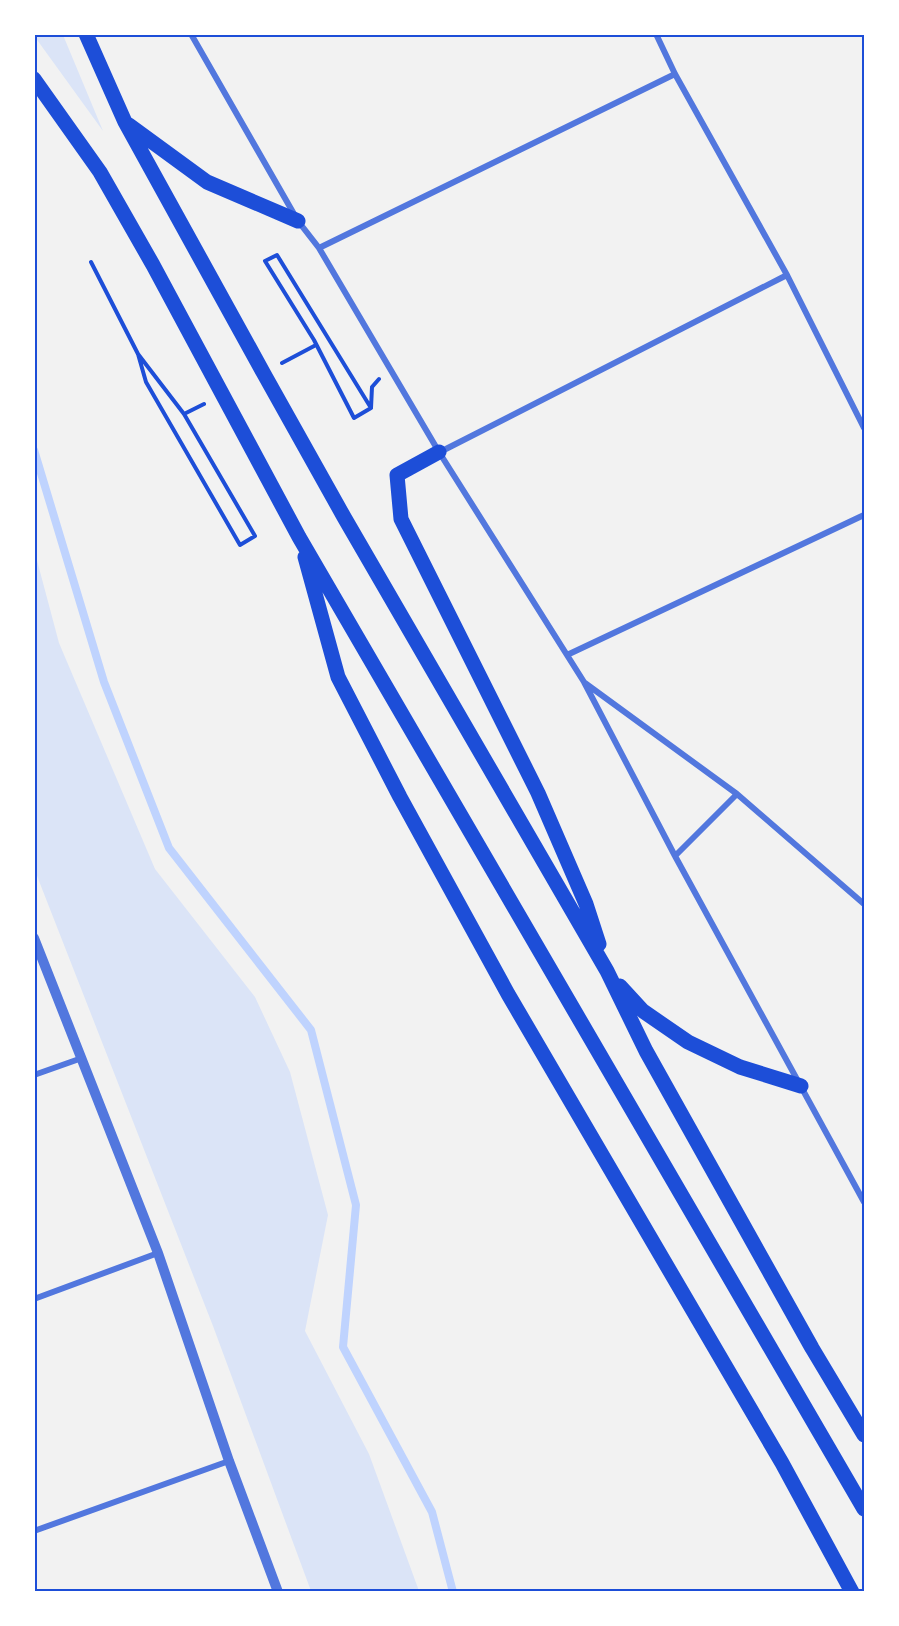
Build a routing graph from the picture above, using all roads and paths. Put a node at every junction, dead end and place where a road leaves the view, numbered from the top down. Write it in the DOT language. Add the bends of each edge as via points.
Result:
graph roads {
  1 [pos="86,34"];
  2 [pos="656,34"];
  3 [pos="194,35"];
  4 [pos="675,74"];
  5 [pos="34,79"];
  6 [pos="125,122"];
  7 [pos="298,221"];
  8 [pos="319,248"];
  9 [pos="91,262"];
  10 [pos="787,275"];
  11 [pos="138,354"];
  12 [pos="390,369"];
  13 [pos="371,408"];
  14 [pos="864,429"];
  15 [pos="439,452"];
  16 [pos="864,515"];
  17 [pos="299,537"];
  18 [pos="567,655"];
  19 [pos="584,682"];
  20 [pos="737,794"];
  21 [pos="675,856"];
  22 [pos="864,904"];
  23 [pos="34,938"];
  24 [pos="607,971"];
  25 [pos="82,1058"];
  26 [pos="34,1075"];
  27 [pos="801,1086"];
  28 [pos="864,1202"];
  29 [pos="158,1253"];
  30 [pos="34,1299"];
  31 [pos="864,1435"];
  32 [pos="229,1461"];
  33 [pos="864,1509"];
  34 [pos="34,1531"];
  35 [pos="278,1592"];
  36 [pos="852,1592"];
  1 -- 6 [label="main road"];
  2 -- 4 [label="street"];
  3 -- 7 [label="street"];
  4 -- 8 [label="street"];
  4 -- 10 [label="street"];
  5 -- 17 [label="main road" via="106,182"];
  6 -- 7 [label="main road" via="207,182"];
  6 -- 24 [label="main road" via="344,517"];
  7 -- 8 [label="street"];
  8 -- 12 [label="street"];
  9 -- 11 [label="path"];
  10 -- 14 [label="street"];
  10 -- 15 [label="street"];
  11 -- 11 [label="path" via="184,414 255,536 240,544 146,382"];
  12 -- 13 [label="path" via="372,387"];
  12 -- 15 [label="street"];
  13 -- 13 [label="path" via="278,255 265,261 314,340 354,418"];
  15 -- 18 [label="street"];
  15 -- 24 [label="main road" via="398,475 401,519 538,793 586,904"];
  16 -- 18 [label="street"];
  17 -- 33 [label="main road"];
  17 -- 36 [label="main road" via="338,677 400,797 508,994 782,1463"];
  18 -- 19 [label="street"];
  19 -- 20 [label="street"];
  19 -- 21 [label="street"];
  20 -- 21 [label="street"];
  20 -- 22 [label="street"];
  21 -- 27 [label="street"];
  23 -- 25 [label="street"];
  24 -- 27 [label="main road" via="643,1011 688,1042 740,1067"];
  24 -- 31 [label="main road" via="646,1051"];
  25 -- 26 [label="street"];
  25 -- 29 [label="street"];
  27 -- 28 [label="street"];
  29 -- 30 [label="street"];
  29 -- 32 [label="street"];
  32 -- 34 [label="street"];
  32 -- 35 [label="street"];
}
